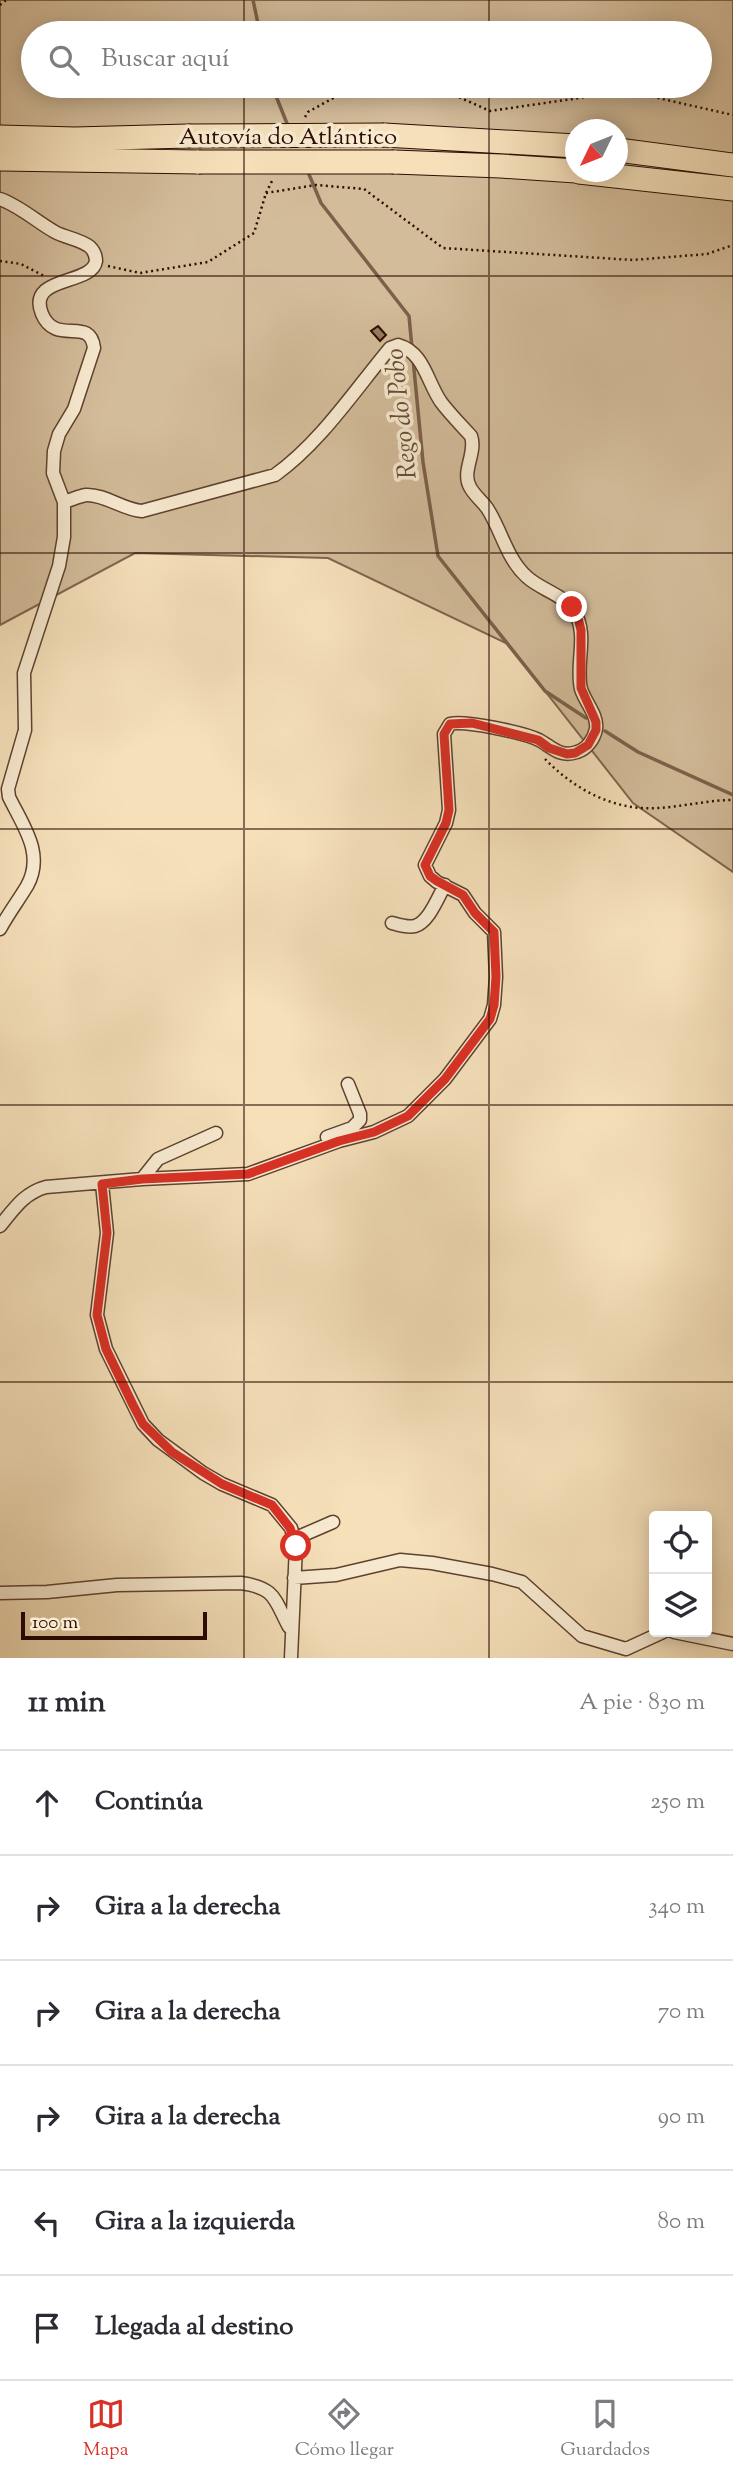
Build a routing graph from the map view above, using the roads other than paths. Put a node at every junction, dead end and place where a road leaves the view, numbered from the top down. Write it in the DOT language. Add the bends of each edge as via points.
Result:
graph roads {
  1 [pos="0,137"];
  2 [pos="565,145"];
  3 [pos="628,151"];
  4 [pos="0,159"];
  5 [pos="733,165"];
  6 [pos="565,170"];
  7 [pos="628,177"];
  8 [pos="733,189"];
  9 [pos="0,199"];
  10 [pos="64,502"];
  11 [pos="445,885"];
  12 [pos="392,923"];
  13 [pos="0,929"];
  14 [pos="348,1084"];
  15 [pos="216,1133"];
  16 [pos="278,1164"];
  17 [pos="142,1179"];
  18 [pos="102,1184"];
  19 [pos="0,1226"];
  20 [pos="333,1522"];
  21 [pos="296,1538"];
  22 [pos="294,1578"];
  23 [pos="0,1593"];
  24 [pos="291,1630"];
  25 [pos="654,1637"];
  26 [pos="699,1637"];
  27 [pos="733,1644"];
  28 [pos="626,1653"];
  29 [pos="290,1658"];
  1 -- 2 [label="highway, Autovía do Atlántico, bridge" via="384,135"];
  3 -- 5 [label="highway"];
  4 -- 6 [label="highway, Autovía do Atlántico, bridge" via="394,162"];
  7 -- 8 [label="highway, Autovía do Atlántico"];
  9 -- 10 [label="street" via="88,245 96,255 92,271 55,284 41,303 44,318 55,329 88,333 94,348 75,409 54,452 53,473"];
  10 -- 11 [label="street" via="87,495 142,511 275,475 314,439 390,348 398,345 412,352 440,400 471,436 469,485 487,508 512,559 529,580 559,596 578,618 581,688 596,722 588,745 567,754 538,740 472,723 446,727 443,743 449,810 425,865 430,876"];
  10 -- 13 [label="street" via="59,566 24,673 25,730 8,789 32,844 33,865 28,885"];
  11 -- 12 [label="street" via="418,926"];
  11 -- 16 [label="street" via="463,895 494,932 496,977 490,1019 445,1079 408,1116"];
  14 -- 16 [label="street" via="360,1114 356,1125 299,1148"];
  15 -- 17 [label="street" via="158,1159"];
  16 -- 17 [label="street" via="231,1176"];
  17 -- 18 [label="street"];
  18 -- 19 [label="street" via="34,1190"];
  18 -- 21 [label="street" via="107,1233 97,1315 106,1349 143,1424 172,1452 222,1484 272,1505"];
  20 -- 21 [label="street"];
  21 -- 22 [label="street"];
  22 -- 24 [label="street"];
  22 -- 28 [label="street" via="336,1575 400,1560 492,1574 522,1582 582,1636"];
  23 -- 24 [label="street" via="241,1583 270,1592"];
  24 -- 29 [label="street"];
  25 -- 28 [label="street"];
  26 -- 27 [label="street"];
}
